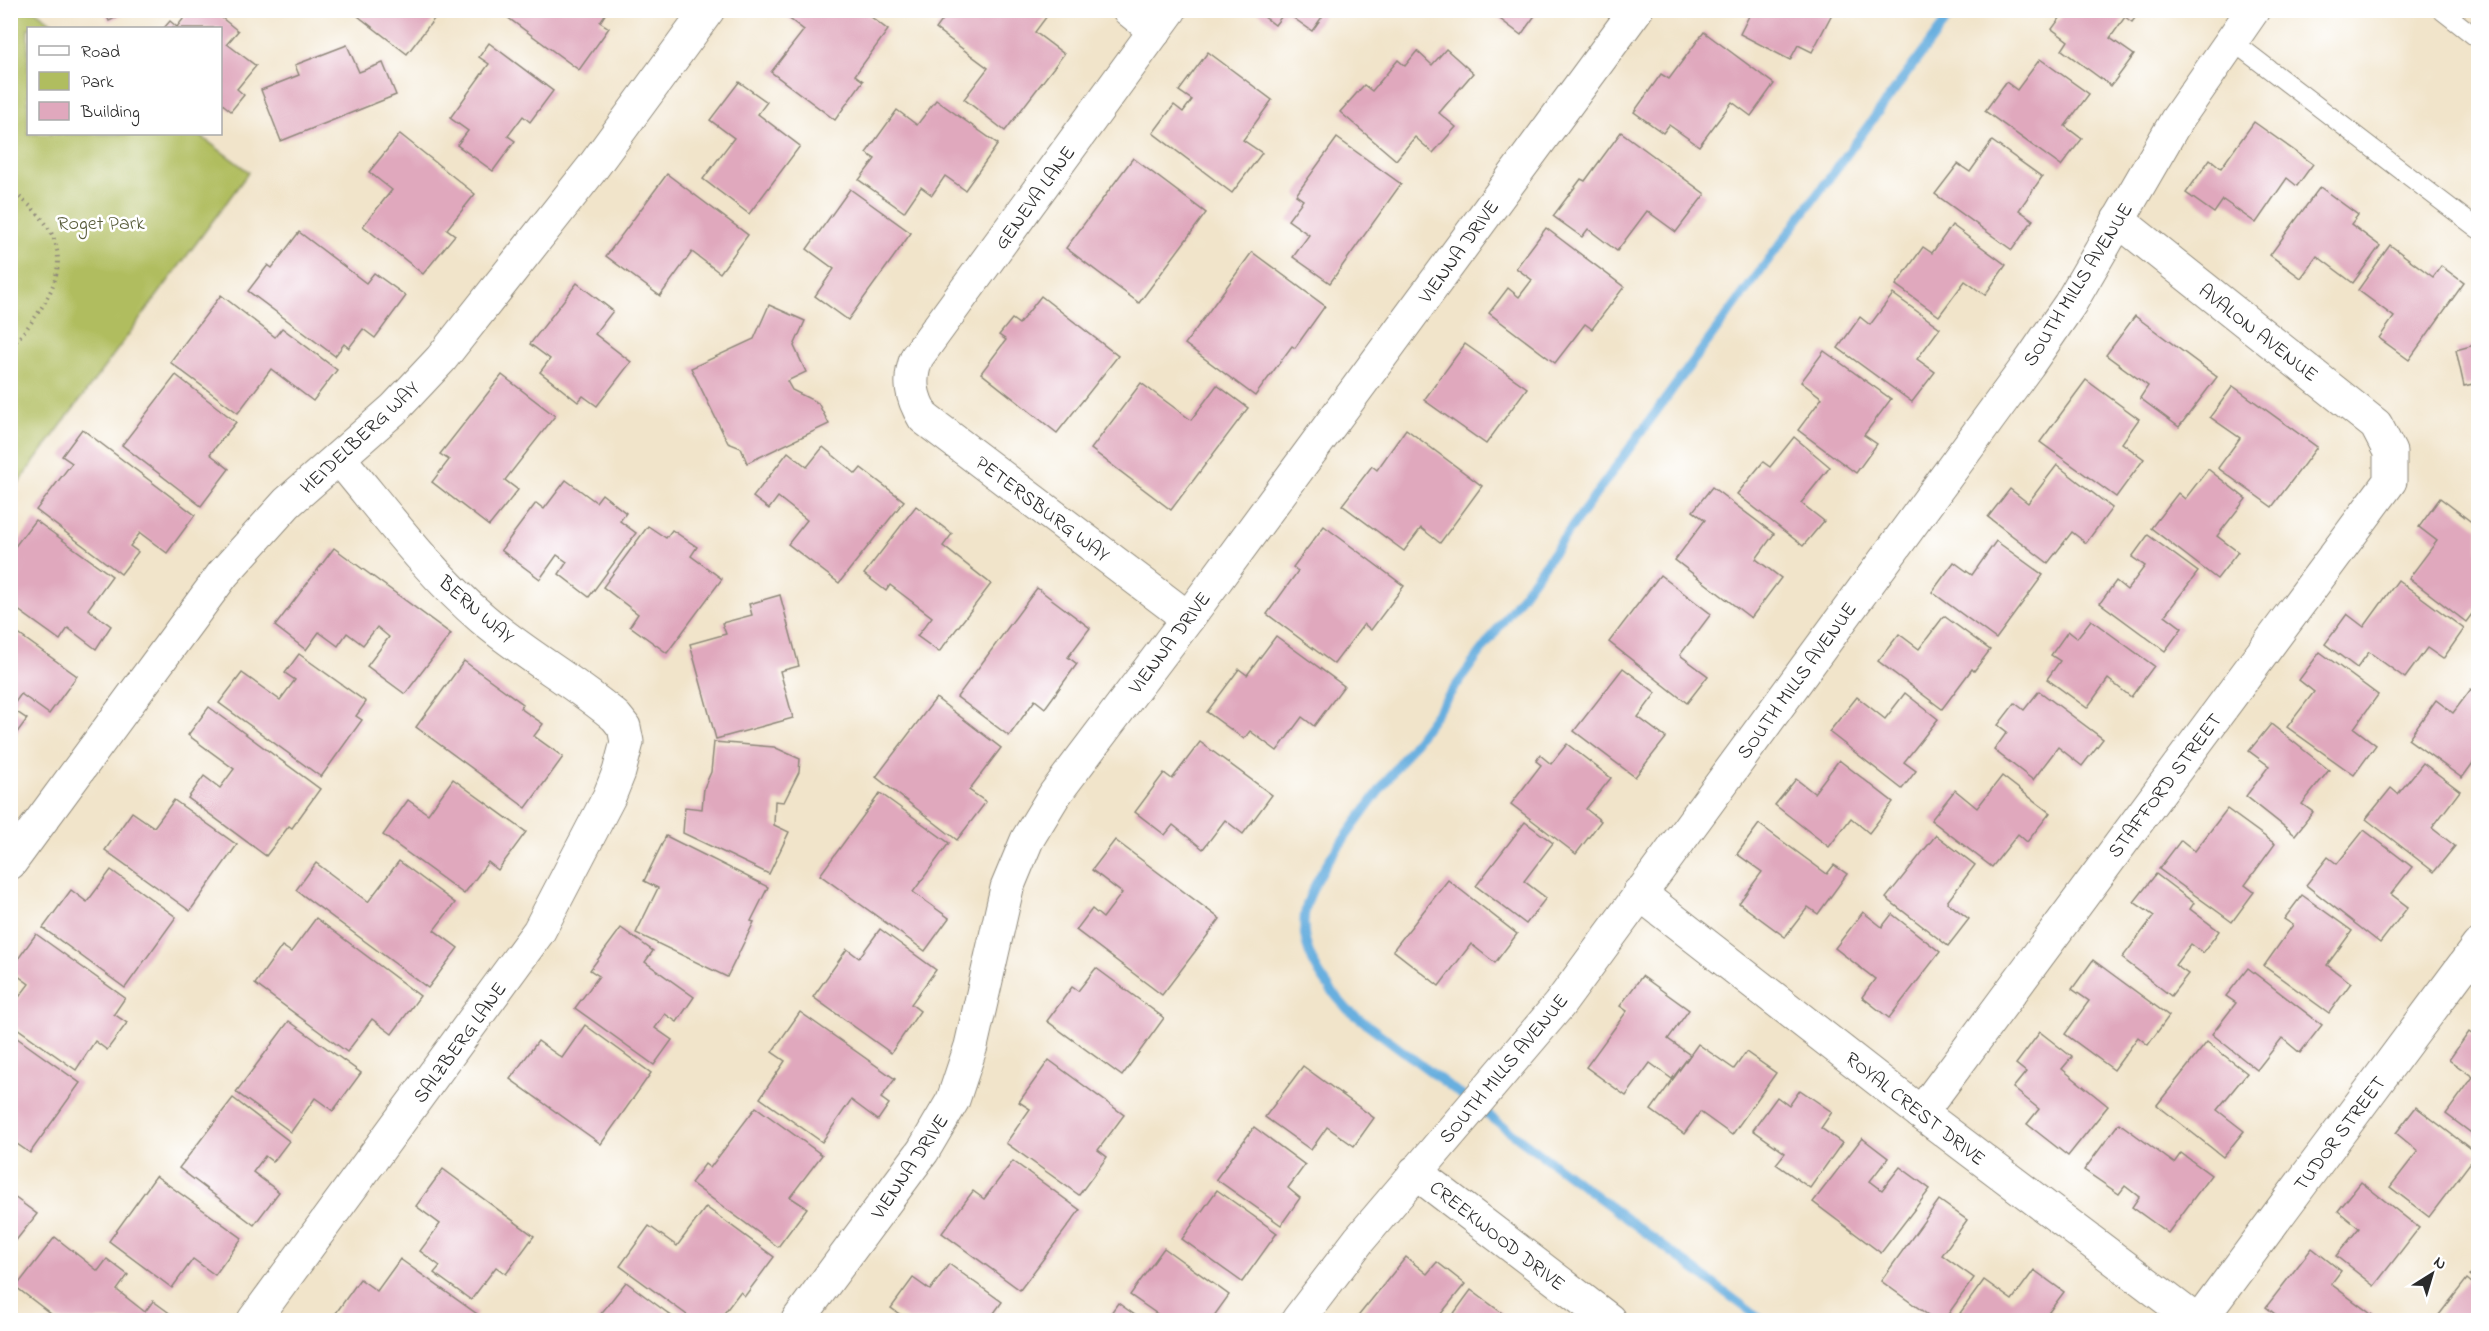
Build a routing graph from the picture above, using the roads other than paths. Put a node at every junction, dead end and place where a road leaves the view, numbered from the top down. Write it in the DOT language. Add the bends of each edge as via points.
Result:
graph roads {
  1 [pos="708,10"];
  2 [pos="1129,10"];
  3 [pos="1636,10"];
  4 [pos="2253,10"];
  5 [pos="2440,10"];
  6 [pos="1163,21"];
  7 [pos="2478,39"];
  8 [pos="2231,40"];
  9 [pos="2118,220"];
  10 [pos="2478,229"];
  11 [pos="911,390"];
  12 [pos="2390,452"];
  13 [pos="339,459"];
  14 [pos="1188,618"];
  15 [pos="627,742"];
  16 [pos="10,863"];
  17 [pos="1639,893"];
  18 [pos="2478,946"];
  19 [pos="1921,1113"];
  20 [pos="1415,1172"];
  21 [pos="254,1320"];
  22 [pos="798,1320"];
  23 [pos="1298,1320"];
  24 [pos="1609,1320"];
  25 [pos="2195,1320"];
  26 [pos="2200,1320"];
  1 -- 13 [label="street, HEIDELBERG WAY" via="593,167 441,359"];
  2 -- 6 [label="street"];
  3 -- 14 [label="street, VIENNA DRIVE"];
  4 -- 8 [label="street, SOUTH MILLS AVENUE"];
  5 -- 7 [label="lane"];
  6 -- 11 [label="street, GENEVA LANE" via="917,357"];
  8 -- 9 [label="street, SOUTH MILLS AVENUE" via="2161,145"];
  8 -- 10 [label="lane"];
  9 -- 12 [label="street, AVALON AVENUE" via="2376,425"];
  9 -- 17 [label="street, SOUTH MILLS AVENUE" via="2070,304 2028,365"];
  11 -- 14 [label="street, PETERSBURG WAY" via="924,418"];
  12 -- 19 [label="street, STAFFORD STREET" via="2390,481"];
  13 -- 15 [label="street, BERN WAY" via="463,602 604,707 624,727"];
  13 -- 16 [label="street, HEIDELBERG WAY" via="267,522 223,574"];
  14 -- 22 [label="street, VIENNA DRIVE" via="1055,794 1027,840 1007,888 971,1046 953,1100 923,1151"];
  15 -- 21 [label="street, SALZBERG LANE" via="609,797 539,931"];
  17 -- 19 [label="street, ROYAL CREST DRIVE"];
  17 -- 20 [label="street, SOUTH MILLS AVENUE" via="1534,1036"];
  18 -- 26 [label="street, TUDOR STREET"];
  19 -- 25 [label="street, ROYAL CREST DRIVE"];
  20 -- 23 [label="street, SOUTH MILLS AVENUE"];
  20 -- 24 [label="street, CREEKWOOD DRIVE"];
}
